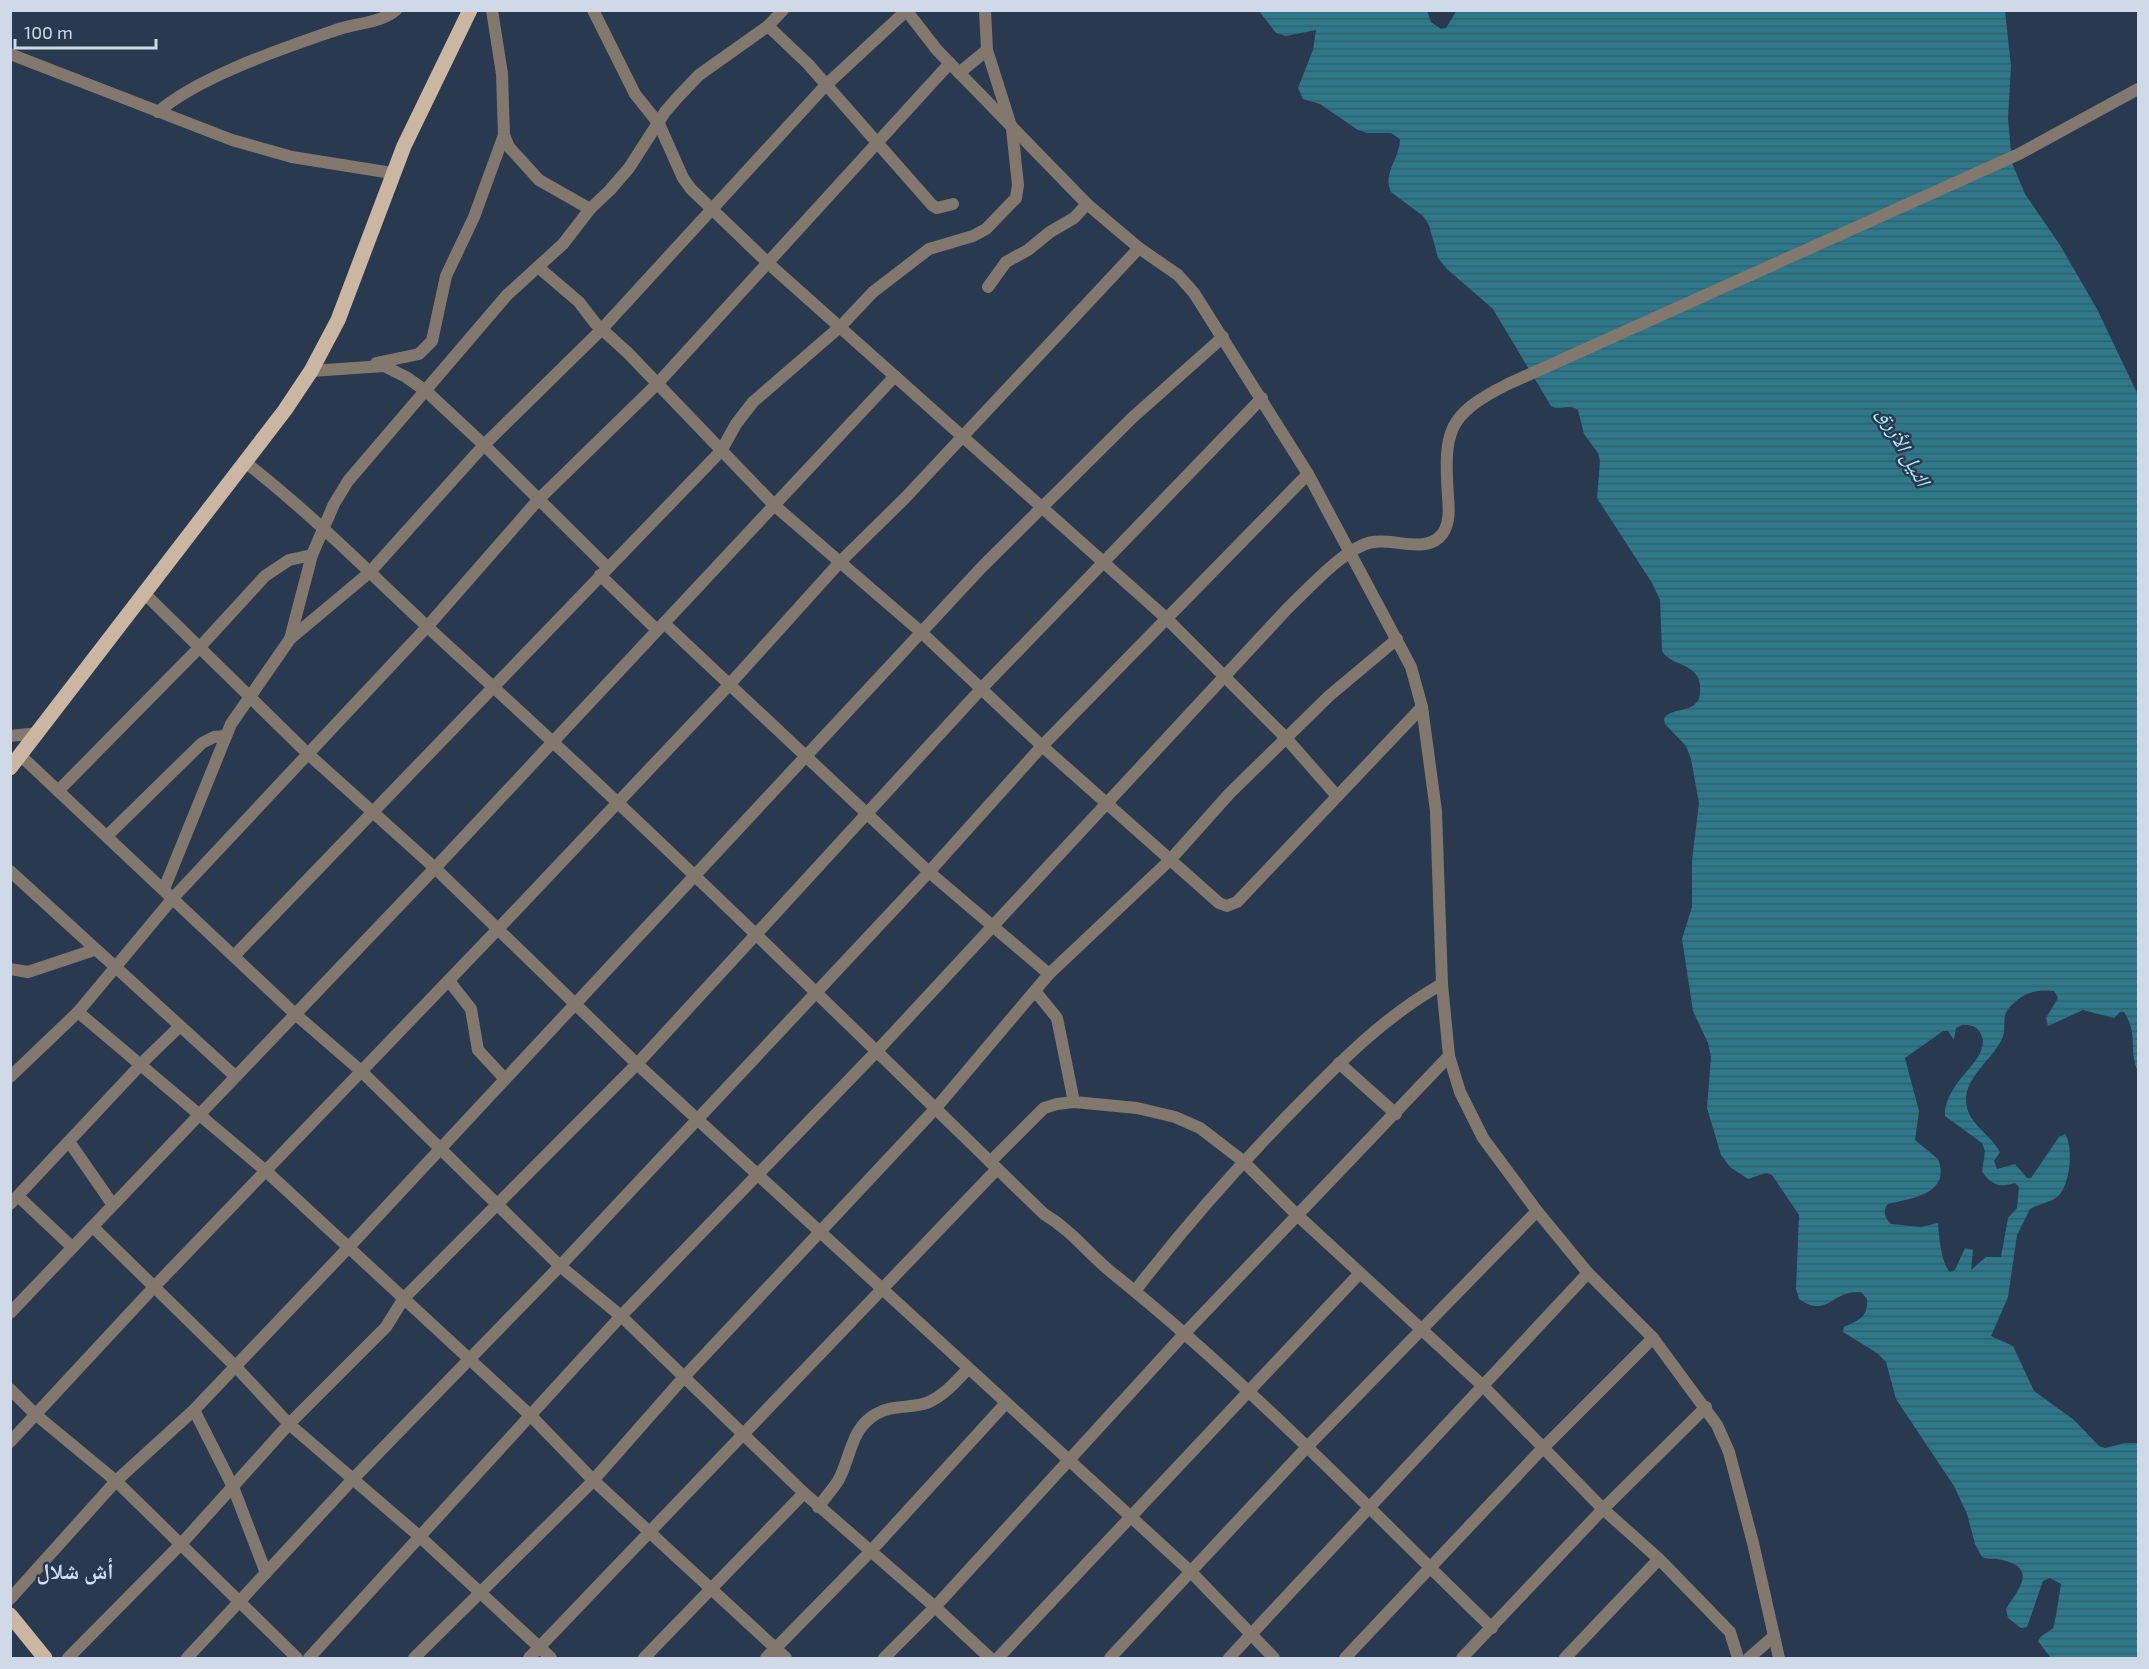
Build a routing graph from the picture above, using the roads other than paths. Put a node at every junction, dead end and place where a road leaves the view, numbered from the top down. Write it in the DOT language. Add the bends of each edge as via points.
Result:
graph roads {
  1 [pos="396,10"];
  2 [pos="470,10"];
  3 [pos="492,10"];
  4 [pos="593,10"];
  5 [pos="783,10"];
  6 [pos="985,10"];
  7 [pos="906,11"];
  8 [pos="768,26"];
  9 [pos="987,50"];
  10 [pos="10,54"];
  11 [pos="950,63"];
  12 [pos="959,73"];
  13 [pos="825,86"];
  14 [pos="2139,89"];
  15 [pos="158,112"];
  16 [pos="659,124"];
  17 [pos="1012,129"];
  18 [pos="504,135"];
  19 [pos="878,142"];
  20 [pos="392,174"];
  21 [pos="953,204"];
  22 [pos="1087,204"];
  23 [pos="590,209"];
  24 [pos="712,209"];
  25 [pos="1139,248"];
  26 [pos="769,264"];
  27 [pos="538,267"];
  28 [pos="988,287"];
  29 [pos="841,326"];
  30 [pos="601,330"];
  31 [pos="1223,337"];
  32 [pos="369,366"];
  33 [pos="311,371"];
  34 [pos="895,376"];
  35 [pos="658,383"];
  36 [pos="426,391"];
  37 [pos="1262,398"];
  38 [pos="964,435"];
  39 [pos="484,445"];
  40 [pos="721,451"];
  41 [pos="245,462"];
  42 [pos="1308,474"];
  43 [pos="538,500"];
  44 [pos="1042,505"];
  45 [pos="775,506"];
  46 [pos="324,527"];
  47 [pos="1351,552"];
  48 [pos="312,555"];
  49 [pos="840,562"];
  50 [pos="1102,564"];
  51 [pos="604,571"];
  52 [pos="370,572"];
  53 [pos="144,592"];
  54 [pos="1166,618"];
  55 [pos="427,627"];
  56 [pos="661,627"];
  57 [pos="921,632"];
  58 [pos="290,639"];
  59 [pos="1397,639"];
  60 [pos="199,648"];
  61 [pos="1226,677"];
  62 [pos="729,685"];
  63 [pos="493,686"];
  64 [pos="982,688"];
  65 [pos="249,697"];
  66 [pos="1422,707"];
  67 [pos="38,733"];
  68 [pos="10,736"];
  69 [pos="226,736"];
  70 [pos="1286,738"];
  71 [pos="552,740"];
  72 [pos="1042,746"];
  73 [pos="307,753"];
  74 [pos="20,755"];
  75 [pos="803,756"];
  76 [pos="10,768"];
  77 [pos="58,791"];
  78 [pos="1337,796"];
  79 [pos="618,802"];
  80 [pos="1108,804"];
  81 [pos="373,813"];
  82 [pos="867,815"];
  83 [pos="107,836"];
  84 [pos="1171,859"];
  85 [pos="435,868"];
  86 [pos="10,871"];
  87 [pos="929,872"];
  88 [pos="694,874"];
  89 [pos="168,894"];
  90 [pos="991,926"];
  91 [pos="498,929"];
  92 [pos="755,935"];
  93 [pos="94,950"];
  94 [pos="234,956"];
  95 [pos="116,968"];
  96 [pos="10,969"];
  97 [pos="1049,974"];
  98 [pos="449,981"];
  99 [pos="1442,984"];
  100 [pos="1035,991"];
  101 [pos="814,993"];
  102 [pos="575,1003"];
  103 [pos="78,1012"];
  104 [pos="294,1013"];
  105 [pos="179,1027"];
  106 [pos="876,1052"];
  107 [pos="1449,1056"];
  108 [pos="1339,1063"];
  109 [pos="637,1064"];
  110 [pos="139,1066"];
  111 [pos="361,1071"];
  112 [pos="235,1076"];
  113 [pos="10,1077"];
  114 [pos="504,1078"];
  115 [pos="1074,1102"];
  116 [pos="936,1108"];
  117 [pos="1396,1114"];
  118 [pos="198,1115"];
  119 [pos="696,1118"];
  120 [pos="70,1143"];
  121 [pos="439,1148"];
  122 [pos="1243,1161"];
  123 [pos="993,1165"];
  124 [pos="267,1172"];
  125 [pos="758,1175"];
  126 [pos="15,1200"];
  127 [pos="498,1203"];
  128 [pos="113,1205"];
  129 [pos="1537,1211"];
  130 [pos="1296,1214"];
  131 [pos="93,1227"];
  132 [pos="819,1232"];
  133 [pos="72,1247"];
  134 [pos="348,1248"];
  135 [pos="560,1266"];
  136 [pos="1360,1273"];
  137 [pos="1588,1273"];
  138 [pos="154,1287"];
  139 [pos="1135,1291"];
  140 [pos="882,1292"];
  141 [pos="404,1298"];
  142 [pos="12,1310"];
  143 [pos="621,1316"];
  144 [pos="1423,1329"];
  145 [pos="1184,1334"];
  146 [pos="1653,1338"];
  147 [pos="470,1361"];
  148 [pos="235,1366"];
  149 [pos="968,1369"];
  150 [pos="686,1376"];
  151 [pos="1483,1386"];
  152 [pos="10,1389"];
  153 [pos="1248,1392"];
  154 [pos="1006,1403"];
  155 [pos="1706,1407"];
  156 [pos="194,1410"];
  157 [pos="35,1414"];
  158 [pos="531,1416"];
  159 [pos="289,1424"];
  160 [pos="743,1435"];
  161 [pos="10,1442"];
  162 [pos="1307,1447"];
  163 [pos="1542,1449"];
  164 [pos="1069,1460"];
  165 [pos="116,1480"];
  166 [pos="352,1480"];
  167 [pos="593,1480"];
  168 [pos="233,1487"];
  169 [pos="804,1493"];
  170 [pos="818,1507"];
  171 [pos="1369,1507"];
  172 [pos="1603,1509"];
  173 [pos="1130,1516"];
  174 [pos="650,1533"];
  175 [pos="419,1536"];
  176 [pos="182,1543"];
  177 [pos="870,1552"];
  178 [pos="1659,1559"];
  179 [pos="1429,1567"];
  180 [pos="1191,1572"];
  181 [pos="266,1573"];
  182 [pos="711,1589"];
  183 [pos="478,1593"];
  184 [pos="10,1599"];
  185 [pos="241,1601"];
  186 [pos="935,1607"];
  187 [pos="10,1615"];
  188 [pos="1492,1628"];
  189 [pos="1251,1635"];
  190 [pos="1774,1636"];
  191 [pos="540,1647"];
  192 [pos="775,1649"];
  193 [pos="38,1656"];
  194 [pos="68,1659"];
  195 [pos="187,1659"];
  196 [pos="297,1659"];
  197 [pos="309,1659"];
  198 [pos="414,1659"];
  199 [pos="529,1659"];
  200 [pos="551,1659"];
  201 [pos="644,1659"];
  202 [pos="766,1659"];
  203 [pos="786,1659"];
  204 [pos="884,1659"];
  205 [pos="990,1659"];
  206 [pos="998,1659"];
  207 [pos="1110,1659"];
  208 [pos="1229,1659"];
  209 [pos="1274,1659"];
  210 [pos="1345,1659"];
  211 [pos="1462,1659"];
  212 [pos="1565,1659"];
  213 [pos="1738,1659"];
  214 [pos="1749,1659"];
  215 [pos="1779,1659"];
  1 -- 15 [label="street" via="280,50 190,91"];
  2 -- 20 [label="main road"];
  3 -- 18 [label="street" via="502,74"];
  4 -- 16 [label="street" via="635,94"];
  5 -- 8 [label="street"];
  6 -- 9 [label="street"];
  7 -- 11 [label="street"];
  7 -- 13 [label="street"];
  8 -- 13 [label="street"];
  8 -- 16 [label="street" via="699,75"];
  9 -- 12 [label="street"];
  9 -- 17 [label="street"];
  10 -- 15 [label="street"];
  11 -- 12 [label="street"];
  11 -- 19 [label="street"];
  12 -- 17 [label="street"];
  13 -- 19 [label="street"];
  13 -- 24 [label="street"];
  14 -- 47 [label="street" via="2019,154 1508,384 1475,403 1454,423 1446,451 1449,511 1443,532 1438,538 1419,544 1371,542"];
  15 -- 20 [label="street" via="258,148"];
  16 -- 23 [label="street" via="629,168"];
  16 -- 24 [label="street" via="683,178"];
  17 -- 22 [label="street"];
  17 -- 29 [label="street" via="1016,198 979,233 929,249 873,292"];
  18 -- 23 [label="street" via="513,154 538,180"];
  18 -- 32 [label="street" via="474,217 446,276 432,341 419,354"];
  19 -- 21 [label="street" via="932,206"];
  19 -- 26 [label="street"];
  20 -- 33 [label="main road" via="354,282"];
  22 -- 25 [label="street"];
  22 -- 28 [label="street" via="1074,218 1006,262"];
  23 -- 27 [label="street" via="563,244"];
  24 -- 26 [label="street"];
  24 -- 30 [label="street"];
  25 -- 31 [label="street" via="1178,275"];
  25 -- 38 [label="street"];
  26 -- 29 [label="street"];
  26 -- 35 [label="street"];
  27 -- 30 [label="street" via="579,303"];
  27 -- 36 [label="street" via="507,295"];
  29 -- 34 [label="street"];
  29 -- 40 [label="street" via="753,402"];
  30 -- 35 [label="street"];
  30 -- 39 [label="street"];
  31 -- 37 [label="street"];
  31 -- 44 [label="street"];
  32 -- 33 [label="street"];
  32 -- 36 [label="street" via="396,371"];
  33 -- 41 [label="main road"];
  34 -- 38 [label="street"];
  34 -- 45 [label="street"];
  35 -- 40 [label="street"];
  35 -- 43 [label="street"];
  36 -- 39 [label="street"];
  36 -- 46 [label="street" via="348,481"];
  37 -- 42 [label="street"];
  37 -- 50 [label="street"];
  38 -- 44 [label="street"];
  38 -- 49 [label="street"];
  39 -- 43 [label="street"];
  39 -- 52 [label="street"];
  40 -- 45 [label="street"];
  40 -- 51 [label="street"];
  41 -- 46 [label="street"];
  41 -- 53 [label="main road"];
  42 -- 47 [label="street"];
  42 -- 54 [label="street"];
  43 -- 51 [label="street"];
  43 -- 55 [label="street"];
  44 -- 50 [label="street"];
  44 -- 57 [label="street"];
  45 -- 49 [label="street"];
  45 -- 56 [label="street"];
  46 -- 48 [label="street"];
  46 -- 52 [label="street"];
  47 -- 59 [label="street"];
  47 -- 61 [label="street" via="1287,609"];
  48 -- 58 [label="street"];
  48 -- 60 [label="street" via="274,568"];
  49 -- 57 [label="street"];
  49 -- 62 [label="street"];
  50 -- 54 [label="street"];
  50 -- 64 [label="street"];
  51 -- 56 [label="street"];
  51 -- 63 [label="street"];
  52 -- 55 [label="street"];
  52 -- 58 [label="street"];
  53 -- 60 [label="street"];
  53 -- 67 [label="main road"];
  54 -- 61 [label="street"];
  54 -- 72 [label="street"];
  55 -- 63 [label="street"];
  55 -- 73 [label="street"];
  56 -- 62 [label="street"];
  56 -- 71 [label="street"];
  57 -- 64 [label="street"];
  57 -- 75 [label="street"];
  58 -- 65 [label="street"];
  59 -- 66 [label="street" via="1411,667"];
  59 -- 70 [label="street"];
  60 -- 65 [label="street"];
  60 -- 77 [label="street"];
  61 -- 70 [label="street"];
  61 -- 80 [label="street"];
  62 -- 75 [label="street"];
  62 -- 79 [label="street"];
  63 -- 71 [label="street"];
  63 -- 81 [label="street"];
  64 -- 72 [label="street"];
  64 -- 82 [label="street"];
  65 -- 69 [label="street"];
  65 -- 73 [label="street"];
  66 -- 78 [label="street"];
  66 -- 99 [label="street" via="1436,811"];
  67 -- 68 [label="street"];
  67 -- 74 [label="main road"];
  69 -- 83 [label="street" via="202,743"];
  69 -- 89 [label="street"];
  70 -- 78 [label="street"];
  70 -- 84 [label="street"];
  71 -- 79 [label="street"];
  71 -- 85 [label="street"];
  72 -- 80 [label="street"];
  72 -- 87 [label="street"];
  73 -- 81 [label="street"];
  73 -- 89 [label="street"];
  74 -- 76 [label="main road"];
  74 -- 77 [label="street"];
  75 -- 82 [label="street"];
  75 -- 88 [label="street"];
  77 -- 83 [label="street"];
  78 -- 84 [label="street" via="1237,902 1227,906"];
  79 -- 88 [label="street"];
  79 -- 91 [label="street"];
  80 -- 84 [label="street"];
  80 -- 90 [label="street"];
  81 -- 85 [label="street"];
  81 -- 94 [label="street"];
  82 -- 87 [label="street"];
  82 -- 92 [label="street"];
  83 -- 89 [label="street"];
  84 -- 97 [label="street"];
  85 -- 91 [label="street"];
  85 -- 104 [label="street"];
  86 -- 93 [label="street"];
  87 -- 90 [label="street"];
  87 -- 101 [label="street"];
  88 -- 92 [label="street"];
  88 -- 102 [label="street"];
  89 -- 94 [label="street"];
  89 -- 95 [label="street"];
  90 -- 97 [label="street"];
  90 -- 106 [label="street"];
  91 -- 98 [label="street"];
  91 -- 102 [label="street"];
  92 -- 101 [label="street"];
  92 -- 109 [label="street"];
  93 -- 95 [label="street"];
  93 -- 96 [label="street" via="28,972"];
  94 -- 104 [label="street"];
  95 -- 103 [label="street"];
  95 -- 105 [label="street"];
  97 -- 100 [label="street"];
  98 -- 111 [label="street"];
  98 -- 114 [label="street" via="471,1010 478,1050"];
  99 -- 107 [label="street"];
  99 -- 108 [label="street" via="1405,1005"];
  100 -- 115 [label="street" via="1056,1018"];
  100 -- 116 [label="street"];
  101 -- 106 [label="street"];
  101 -- 119 [label="street"];
  102 -- 109 [label="street"];
  102 -- 114 [label="street"];
  103 -- 110 [label="street"];
  103 -- 113 [label="street"];
  104 -- 111 [label="street"];
  104 -- 112 [label="street"];
  105 -- 110 [label="street"];
  105 -- 112 [label="street"];
  106 -- 116 [label="street"];
  106 -- 125 [label="street"];
  107 -- 117 [label="street"];
  107 -- 129 [label="street" via="1460,1092 1483,1138"];
  108 -- 117 [label="street"];
  108 -- 122 [label="street"];
  109 -- 119 [label="street"];
  109 -- 127 [label="street"];
  110 -- 118 [label="street"];
  110 -- 120 [label="street"];
  111 -- 121 [label="street"];
  111 -- 124 [label="street"];
  112 -- 118 [label="street"];
  114 -- 121 [label="street"];
  115 -- 122 [label="street" via="1137,1108 1175,1117 1200,1128"];
  115 -- 123 [label="street" via="1044,1108"];
  116 -- 123 [label="street"];
  116 -- 132 [label="street"];
  117 -- 130 [label="street"];
  118 -- 124 [label="street"];
  118 -- 128 [label="street"];
  119 -- 125 [label="street"];
  119 -- 135 [label="street"];
  120 -- 126 [label="street"];
  120 -- 128 [label="street"];
  121 -- 127 [label="street"];
  121 -- 134 [label="street"];
  122 -- 130 [label="street"];
  122 -- 139 [label="street"];
  123 -- 139 [label="street"];
  123 -- 140 [label="street"];
  124 -- 134 [label="street"];
  124 -- 138 [label="street"];
  125 -- 132 [label="street"];
  125 -- 143 [label="street"];
  126 -- 133 [label="street"];
  127 -- 135 [label="street"];
  127 -- 141 [label="street"];
  128 -- 131 [label="street"];
  129 -- 137 [label="street"];
  129 -- 144 [label="street"];
  130 -- 136 [label="street"];
  130 -- 145 [label="street"];
  131 -- 133 [label="street"];
  131 -- 138 [label="street"];
  132 -- 140 [label="street"];
  132 -- 150 [label="street"];
  133 -- 142 [label="street"];
  134 -- 141 [label="street"];
  134 -- 148 [label="street"];
  135 -- 143 [label="street"];
  135 -- 147 [label="street"];
  136 -- 144 [label="street"];
  136 -- 153 [label="street"];
  137 -- 146 [label="street"];
  137 -- 151 [label="street"];
  138 -- 148 [label="street"];
  138 -- 157 [label="street"];
  139 -- 145 [label="street"];
  140 -- 149 [label="street"];
  140 -- 160 [label="street"];
  141 -- 147 [label="street"];
  141 -- 159 [label="street" via="386,1327"];
  143 -- 150 [label="street"];
  143 -- 158 [label="street"];
  144 -- 151 [label="street"];
  144 -- 162 [label="street"];
  145 -- 153 [label="street"];
  145 -- 164 [label="street"];
  146 -- 155 [label="street"];
  146 -- 163 [label="street"];
  147 -- 158 [label="street"];
  147 -- 166 [label="street"];
  148 -- 156 [label="street"];
  148 -- 159 [label="street"];
  149 -- 154 [label="street"];
  149 -- 170 [label="street" via="945,1392 928,1402 891,1408 866,1422 850,1442 839,1479"];
  150 -- 160 [label="street"];
  150 -- 167 [label="street"];
  151 -- 163 [label="street"];
  151 -- 171 [label="street"];
  152 -- 157 [label="street"];
  153 -- 162 [label="street"];
  153 -- 173 [label="street"];
  154 -- 164 [label="street"];
  154 -- 177 [label="street"];
  155 -- 172 [label="street"];
  155 -- 190 [label="street" via="1729,1452"];
  156 -- 165 [label="street"];
  156 -- 168 [label="street"];
  157 -- 161 [label="street"];
  157 -- 165 [label="street"];
  158 -- 167 [label="street"];
  158 -- 175 [label="street"];
  159 -- 166 [label="street"];
  159 -- 168 [label="street"];
  160 -- 169 [label="street"];
  160 -- 174 [label="street"];
  162 -- 171 [label="street"];
  162 -- 180 [label="street"];
  163 -- 172 [label="street"];
  163 -- 179 [label="street"];
  164 -- 173 [label="street"];
  164 -- 186 [label="street"];
  165 -- 176 [label="street"];
  165 -- 184 [label="street"];
  166 -- 175 [label="street"];
  166 -- 181 [label="street"];
  167 -- 174 [label="street"];
  167 -- 183 [label="street"];
  168 -- 176 [label="street"];
  168 -- 181 [label="street"];
  169 -- 170 [label="street"];
  169 -- 182 [label="street"];
  170 -- 177 [label="street"];
  171 -- 179 [label="street"];
  171 -- 189 [label="street"];
  172 -- 178 [label="street"];
  172 -- 188 [label="street"];
  173 -- 180 [label="street"];
  173 -- 206 [label="street"];
  174 -- 182 [label="street"];
  174 -- 191 [label="street"];
  175 -- 183 [label="street"];
  175 -- 197 [label="street"];
  176 -- 185 [label="street"];
  176 -- 194 [label="street"];
  177 -- 186 [label="street"];
  177 -- 192 [label="street"];
  178 -- 212 [label="street"];
  178 -- 213 [label="street" via="1730,1632"];
  179 -- 188 [label="street"];
  179 -- 210 [label="street"];
  180 -- 189 [label="street"];
  180 -- 207 [label="street"];
  181 -- 185 [label="street"];
  182 -- 192 [label="street"];
  182 -- 201 [label="street"];
  183 -- 191 [label="street"];
  183 -- 198 [label="street"];
  185 -- 195 [label="street"];
  185 -- 196 [label="street"];
  186 -- 204 [label="street"];
  186 -- 205 [label="street"];
  187 -- 193 [label="main road"];
  188 -- 211 [label="street"];
  189 -- 208 [label="street"];
  189 -- 209 [label="street"];
  190 -- 214 [label="street"];
  190 -- 215 [label="street"];
  191 -- 199 [label="street"];
  191 -- 200 [label="street"];
  192 -- 202 [label="street"];
  192 -- 203 [label="street"];
}
